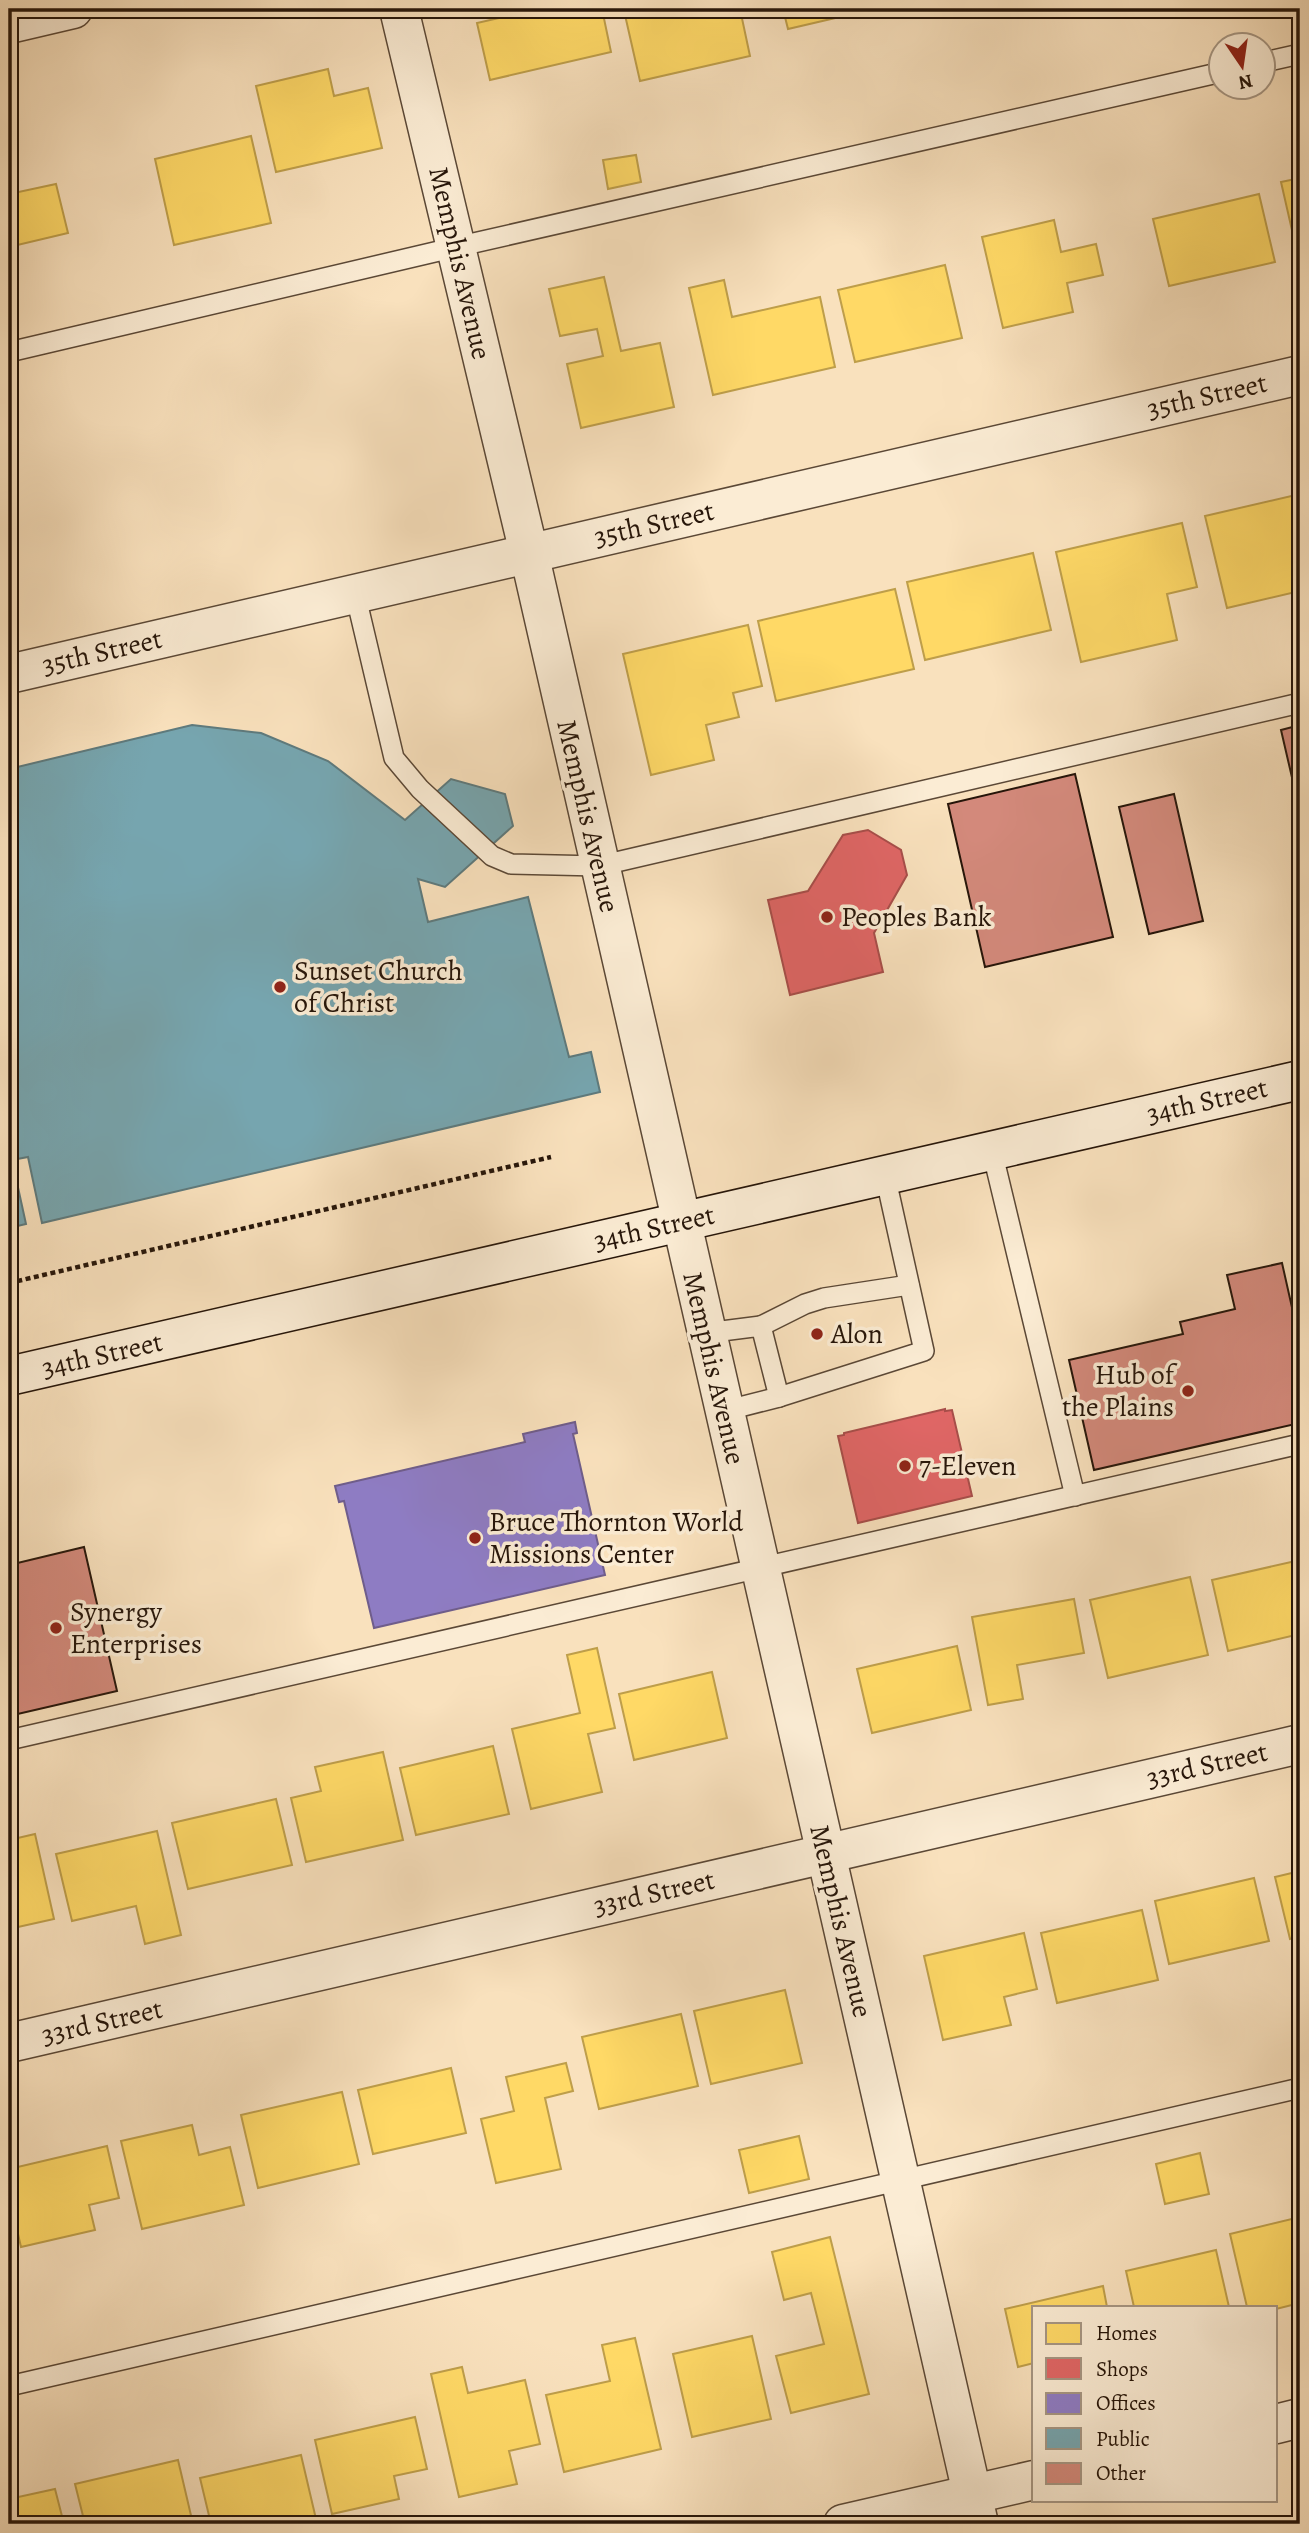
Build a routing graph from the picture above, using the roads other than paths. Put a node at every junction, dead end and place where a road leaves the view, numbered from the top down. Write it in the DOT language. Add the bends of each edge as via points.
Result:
graph roads {
  1 [pos="73,9"];
  2 [pos="399,9"];
  3 [pos="9,24"];
  4 [pos="1300,54"];
  5 [pos="1278,59"];
  6 [pos="1208,75"];
  7 [pos="456,247"];
  8 [pos="9,352"];
  9 [pos="1300,375"];
  10 [pos="529,553"];
  11 [pos="355,593"];
  12 [pos="9,674"];
  13 [pos="1300,703"];
  14 [pos="599,866"];
  15 [pos="1300,1080"];
  16 [pos="992,1151"];
  17 [pos="885,1175"];
  18 [pos="680,1222"];
  19 [pos="909,1285"];
  20 [pos="761,1326"];
  21 [pos="706,1333"];
  22 [pos="9,1376"];
  23 [pos="779,1397"];
  24 [pos="724,1411"];
  25 [pos="1300,1444"];
  26 [pos="1075,1496"];
  27 [pos="760,1569"];
  28 [pos="9,1740"];
  29 [pos="1300,1744"];
  30 [pos="826,1854"];
  31 [pos="9,2043"];
  32 [pos="1300,2088"];
  33 [pos="900,2180"];
  34 [pos="9,2386"];
  35 [pos="1300,2418"];
  36 [pos="1278,2424"];
  37 [pos="1032,2481"];
  38 [pos="975,2509"];
  39 [pos="843,2524"];
  1 -- 3 [label="street"];
  2 -- 7 [label="street, Memphis Avenue"];
  4 -- 5 [label="lane"];
  6 -- 7 [label="lane"];
  7 -- 8 [label="lane"];
  7 -- 10 [label="street, Memphis Avenue"];
  9 -- 10 [label="street, 35th Street"];
  10 -- 11 [label="street, 35th Street"];
  10 -- 14 [label="street, Memphis Avenue"];
  11 -- 12 [label="street, 35th Street"];
  11 -- 14 [label="lane" via="394,758 420,789 492,856 511,864"];
  13 -- 14 [label="lane"];
  14 -- 18 [label="street, Memphis Avenue"];
  15 -- 16 [label="street, 34th Street"];
  16 -- 17 [label="street, 34th Street"];
  16 -- 26 [label="lane"];
  17 -- 18 [label="street, 34th Street"];
  17 -- 19 [label="lane"];
  18 -- 21 [label="street, Memphis Avenue"];
  18 -- 22 [label="street, 34th Street"];
  19 -- 20 [label="lane" via="824,1298"];
  19 -- 23 [label="lane" via="924,1351"];
  20 -- 21 [label="lane"];
  20 -- 23 [label="lane"];
  21 -- 24 [label="street, Memphis Avenue"];
  23 -- 24 [label="lane"];
  24 -- 27 [label="street, Memphis Avenue"];
  25 -- 26 [label="lane"];
  26 -- 27 [label="lane"];
  27 -- 28 [label="lane"];
  27 -- 30 [label="street, Memphis Avenue"];
  29 -- 30 [label="street, 33rd Street"];
  30 -- 31 [label="street, 33rd Street"];
  30 -- 33 [label="street, Memphis Avenue"];
  32 -- 33 [label="lane"];
  33 -- 34 [label="lane"];
  33 -- 38 [label="street, Memphis Avenue"];
  35 -- 36 [label="street"];
  37 -- 38 [label="street"];
  38 -- 39 [label="street"];
}
